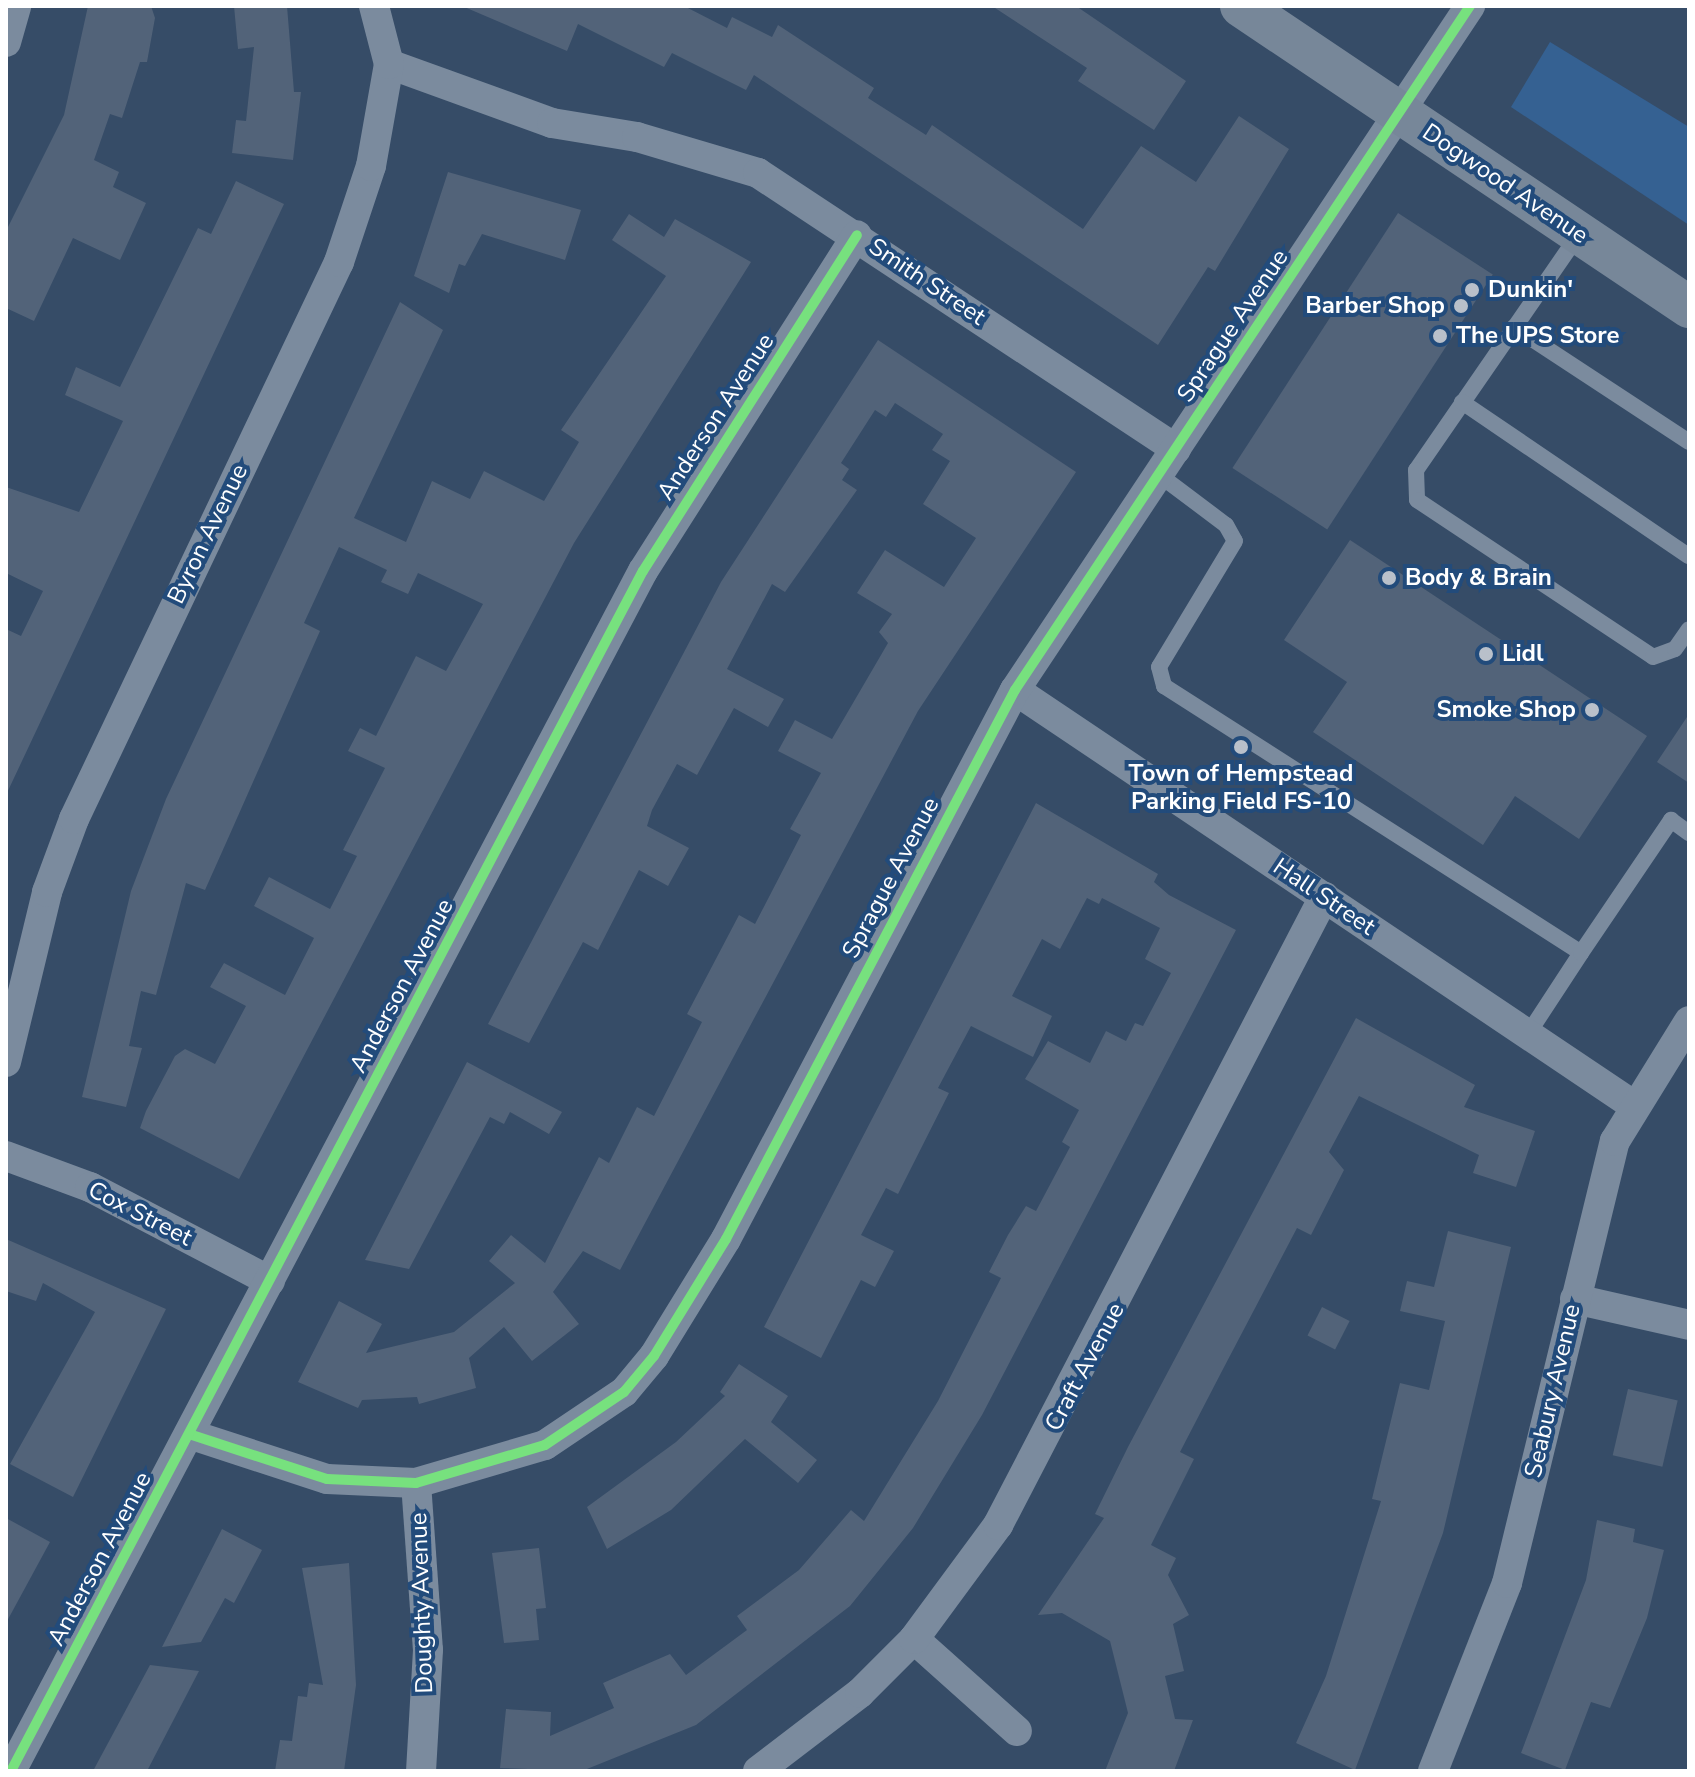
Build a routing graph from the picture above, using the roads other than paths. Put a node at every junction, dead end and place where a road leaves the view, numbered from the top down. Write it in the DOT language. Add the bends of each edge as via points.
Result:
graph roads {
  1 [pos="16,6"];
  2 [pos="374,6"];
  3 [pos="1241,6"];
  4 [pos="1470,6"];
  5 [pos="6,42"];
  6 [pos="389,64"];
  7 [pos="1399,113"];
  8 [pos="1579,234"];
  9 [pos="857,235"];
  10 [pos="1689,307"];
  11 [pos="1514,327"];
  12 [pos="1462,402"];
  13 [pos="1689,442"];
  14 [pos="1176,449"];
  15 [pos="1158,474"];
  16 [pos="1689,556"];
  17 [pos="1689,629"];
  18 [pos="1015,690"];
  19 [pos="1689,833"];
  20 [pos="1324,897"];
  21 [pos="1581,953"];
  22 [pos="1689,1021"];
  23 [pos="1528,1034"];
  24 [pos="6,1062"];
  25 [pos="1633,1105"];
  26 [pos="6,1156"];
  27 [pos="270,1281"];
  28 [pos="1575,1299"];
  29 [pos="1689,1325"];
  30 [pos="189,1434"];
  31 [pos="416,1483"];
  32 [pos="914,1639"];
  33 [pos="1017,1731"];
  34 [pos="11,1771"];
  35 [pos="421,1771"];
  36 [pos="758,1771"];
  37 [pos="1433,1771"];
  1 -- 5 [label="street"];
  2 -- 6 [label="street, Byron Avenue"];
  3 -- 7 [label="street, Dogwood Avenue"];
  4 -- 7 [label="street, Sprague Avenue"];
  6 -- 9 [label="street, Smith Street" via="552,123 730,161"];
  6 -- 24 [label="street, Byron Avenue" via="371,166 339,262 74,819 47,892"];
  7 -- 8 [label="street, Dogwood Avenue"];
  7 -- 14 [label="street, Sprague Avenue"];
  8 -- 10 [label="street, Dogwood Avenue"];
  8 -- 11 [label="lane"];
  9 -- 14 [label="street, Smith Street"];
  9 -- 27 [label="street, Anderson Avenue" via="643,571"];
  11 -- 12 [label="lane"];
  11 -- 13 [label="lane"];
  12 -- 16 [label="lane"];
  12 -- 17 [label="lane" via="1416,470 1417,500 1653,657 1675,649"];
  14 -- 15 [label="street, Sprague Avenue"];
  15 -- 18 [label="street, Sprague Avenue"];
  15 -- 21 [label="lane" via="1226,525 1235,541 1159,667 1164,686"];
  18 -- 20 [label="street, Hall Street"];
  18 -- 31 [label="street, Sprague Avenue" via="726,1239 654,1356 624,1392 545,1445"];
  19 -- 21 [label="lane" via="1671,820"];
  20 -- 23 [label="street, Hall Street"];
  20 -- 32 [label="street, Craft Avenue" via="1030,1469"];
  21 -- 23 [label="lane"];
  22 -- 25 [label="street, Seabury Avenue"];
  23 -- 25 [label="street, Hall Street"];
  25 -- 28 [label="street, Seabury Avenue" via="1605,1173"];
  26 -- 27 [label="street, Cox Street" via="90,1187"];
  27 -- 30 [label="street, Anderson Avenue"];
  28 -- 29 [label="street"];
  28 -- 37 [label="street, Seabury Avenue" via="1507,1583"];
  30 -- 31 [label="street, Sprague Avenue" via="327,1479"];
  30 -- 34 [label="street, Anderson Avenue"];
  31 -- 35 [label="street, Doughty Avenue" via="428,1650"];
  32 -- 33 [label="street"];
  32 -- 36 [label="street, Craft Avenue" via="860,1693"];
}
